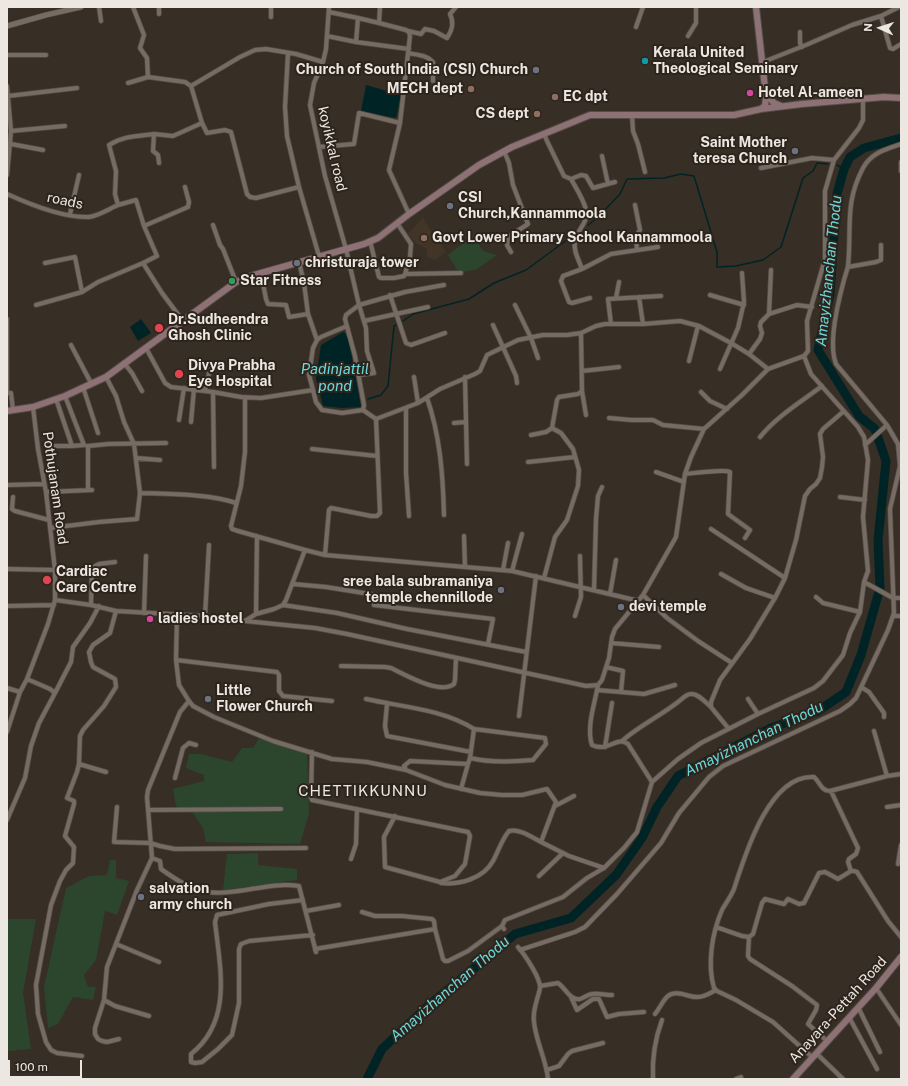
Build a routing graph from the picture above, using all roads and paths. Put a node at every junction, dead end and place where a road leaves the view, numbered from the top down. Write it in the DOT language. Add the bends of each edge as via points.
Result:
graph roads {
  1 [pos="81,7"];
  2 [pos="99,7"];
  3 [pos="133,7"];
  4 [pos="159,7"];
  5 [pos="272,7"];
  6 [pos="380,7"];
  7 [pos="456,7"];
  8 [pos="643,7"];
  9 [pos="696,7"];
  10 [pos="756,7"];
  11 [pos="899,7"];
  12 [pos="894,8"];
  13 [pos="329,9"];
  14 [pos="160,14"];
  15 [pos="271,16"];
  16 [pos="881,16"];
  17 [pos="358,18"];
  18 [pos="101,21"];
  19 [pos="379,23"];
  20 [pos="7,26"];
  21 [pos="636,27"];
  22 [pos="408,32"];
  23 [pos="800,32"];
  24 [pos="327,36"];
  25 [pos="688,36"];
  26 [pos="356,42"];
  27 [pos="901,44"];
  28 [pos="802,47"];
  29 [pos="409,51"];
  30 [pos="288,54"];
  31 [pos="7,55"];
  32 [pos="46,55"];
  33 [pos="323,62"];
  34 [pos="763,62"];
  35 [pos="148,77"];
  36 [pos="433,81"];
  37 [pos="128,83"];
  38 [pos="7,86"];
  39 [pos="191,86"];
  40 [pos="77,88"];
  41 [pos="766,94"];
  42 [pos="8,96"];
  43 [pos="901,98"];
  44 [pos="864,99"];
  45 [pos="783,107"];
  46 [pos="761,110"];
  47 [pos="632,115"];
  48 [pos="400,122"];
  49 [pos="202,123"];
  50 [pos="65,126"];
  51 [pos="11,131"];
  52 [pos="154,134"];
  53 [pos="544,134"];
  54 [pos="10,144"];
  55 [pos="901,144"];
  56 [pos="319,147"];
  57 [pos="44,150"];
  58 [pos="504,152"];
  59 [pos="602,156"];
  60 [pos="834,160"];
  61 [pos="901,162"];
  62 [pos="159,163"];
  63 [pos="761,168"];
  64 [pos="901,171"];
  65 [pos="645,172"];
  66 [pos="7,175"];
  67 [pos="79,175"];
  68 [pos="571,179"];
  69 [pos="615,182"];
  70 [pos="608,184"];
  71 [pos="185,187"];
  72 [pos="299,187"];
  73 [pos="7,194"];
  74 [pos="118,205"];
  75 [pos="635,205"];
  76 [pos="70,214"];
  77 [pos="409,214"];
  78 [pos="397,223"];
  79 [pos="213,225"];
  80 [pos="144,226"];
  81 [pos="370,241"];
  82 [pos="881,245"];
  83 [pos="658,247"];
  84 [pos="346,249"];
  85 [pos="637,250"];
  86 [pos="511,252"];
  87 [pos="319,256"];
  88 [pos="299,262"];
  89 [pos="143,263"];
  90 [pos="45,264"];
  91 [pos="848,267"];
  92 [pos="582,269"];
  93 [pos="771,270"];
  94 [pos="261,273"];
  95 [pos="461,273"];
  96 [pos="742,273"];
  97 [pos="405,274"];
  98 [pos="236,282"];
  99 [pos="619,282"];
  100 [pos="444,285"];
  101 [pos="82,292"];
  102 [pos="390,295"];
  103 [pos="710,295"];
  104 [pos="661,296"];
  105 [pos="639,297"];
  106 [pos="590,298"];
  107 [pos="616,298"];
  108 [pos="36,305"];
  109 [pos="359,305"];
  110 [pos="515,305"];
  111 [pos="744,305"];
  112 [pos="428,307"];
  113 [pos="812,307"];
  114 [pos="308,314"];
  115 [pos="396,314"];
  116 [pos="769,314"];
  117 [pos="7,319"];
  118 [pos="183,321"];
  119 [pos="364,321"];
  120 [pos="611,324"];
  121 [pos="642,324"];
  122 [pos="493,325"];
  123 [pos="347,326"];
  124 [pos="698,326"];
  125 [pos="445,333"];
  126 [pos="581,333"];
  127 [pos="531,338"];
  128 [pos="317,340"];
  129 [pos="731,343"];
  130 [pos="71,345"];
  131 [pos="503,347"];
  132 [pos="146,348"];
  133 [pos="749,354"];
  134 [pos="804,356"];
  135 [pos="538,358"];
  136 [pos="689,361"];
  137 [pos="124,364"];
  138 [pos="619,367"];
  139 [pos="210,369"];
  140 [pos="720,369"];
  141 [pos="768,369"];
  142 [pos="582,371"];
  143 [pos="359,375"];
  144 [pos="106,377"];
  145 [pos="414,377"];
  146 [pos="465,377"];
  147 [pos="91,383"];
  148 [pos="517,383"];
  149 [pos="822,386"];
  150 [pos="83,387"];
  151 [pos="184,388"];
  152 [pos="194,390"];
  153 [pos="313,390"];
  154 [pos="142,391"];
  155 [pos="206,391"];
  156 [pos="582,391"];
  157 [pos="214,392"];
  158 [pos="701,392"];
  159 [pos="65,396"];
  160 [pos="245,398"];
  161 [pos="427,398"];
  162 [pos="56,399"];
  163 [pos="418,403"];
  164 [pos="33,407"];
  165 [pos="406,408"];
  166 [pos="727,409"];
  167 [pos="363,410"];
  168 [pos="10,411"];
  169 [pos="844,411"];
  170 [pos="586,415"];
  171 [pos="609,418"];
  172 [pos="376,419"];
  173 [pos="179,420"];
  174 [pos="191,422"];
  175 [pos="466,422"];
  176 [pos="454,423"];
  177 [pos="887,425"];
  178 [pos="552,428"];
  179 [pos="704,429"];
  180 [pos="98,433"];
  181 [pos="531,435"];
  182 [pos="760,436"];
  183 [pos="166,443"];
  184 [pos="134,444"];
  185 [pos="86,445"];
  186 [pos="865,445"];
  187 [pos="55,446"];
  188 [pos="72,446"];
  189 [pos="312,449"];
  190 [pos="376,456"];
  191 [pos="575,457"];
  192 [pos="136,458"];
  193 [pos="160,460"];
  194 [pos="528,462"];
  195 [pos="467,464"];
  196 [pos="214,467"];
  197 [pos="656,472"];
  198 [pos="685,474"];
  199 [pos="684,482"];
  200 [pos="44,484"];
  201 [pos="7,485"];
  202 [pos="602,487"];
  203 [pos="46,492"];
  204 [pos="140,493"];
  205 [pos="13,497"];
  206 [pos="840,497"];
  207 [pos="865,500"];
  208 [pos="236,503"];
  209 [pos="444,515"];
  210 [pos="409,516"];
  211 [pos="49,520"];
  212 [pos="50,528"];
  213 [pos="711,529"];
  214 [pos="522,534"];
  215 [pos="257,536"];
  216 [pos="464,536"];
  217 [pos="745,538"];
  218 [pos="508,543"];
  219 [pos="209,545"];
  220 [pos="305,550"];
  221 [pos="325,555"];
  222 [pos="146,556"];
  223 [pos="580,556"];
  224 [pos="616,560"];
  225 [pos="115,562"];
  226 [pos="465,567"];
  227 [pos="7,569"];
  228 [pos="55,570"];
  229 [pos="503,570"];
  230 [pos="512,571"];
  231 [pos="721,574"];
  232 [pos="536,576"];
  233 [pos="544,578"];
  234 [pos="785,578"];
  235 [pos="864,582"];
  236 [pos="293,584"];
  237 [pos="581,587"];
  238 [pos="594,590"];
  239 [pos="610,594"];
  240 [pos="643,595"];
  241 [pos="816,597"];
  242 [pos="775,598"];
  243 [pos="893,598"];
  244 [pos="901,598"];
  245 [pos="55,600"];
  246 [pos="639,601"];
  247 [pos="54,605"];
  248 [pos="91,605"];
  249 [pos="283,605"];
  250 [pos="7,606"];
  251 [pos="99,606"];
  252 [pos="116,610"];
  253 [pos="860,612"];
  254 [pos="144,613"];
  255 [pos="256,614"];
  256 [pos="177,615"];
  257 [pos="205,616"];
  258 [pos="575,616"];
  259 [pos="893,616"];
  260 [pos="901,616"];
  261 [pos="244,621"];
  262 [pos="611,643"];
  263 [pos="488,644"];
  264 [pos="659,647"];
  265 [pos="526,652"];
  266 [pos="456,658"];
  267 [pos="176,660"];
  268 [pos="732,663"];
  269 [pos="341,666"];
  270 [pos="606,667"];
  271 [pos="524,672"];
  272 [pos="27,678"];
  273 [pos="598,685"];
  274 [pos="675,685"];
  275 [pos="861,687"];
  276 [pos="7,688"];
  277 [pos="597,690"];
  278 [pos="20,692"];
  279 [pos="620,692"];
  280 [pos="55,693"];
  281 [pos="366,698"];
  282 [pos="748,700"];
  283 [pos="189,701"];
  284 [pos="332,701"];
  285 [pos="612,702"];
  286 [pos="387,704"];
  287 [pos="711,707"];
  288 [pos="758,714"];
  289 [pos="519,716"];
  290 [pos="884,717"];
  291 [pos="474,728"];
  292 [pos="730,729"];
  293 [pos="874,731"];
  294 [pos="7,732"];
  295 [pos="622,741"];
  296 [pos="196,745"];
  297 [pos="605,747"];
  298 [pos="312,752"];
  299 [pos="471,752"];
  300 [pos="470,758"];
  301 [pos="79,764"];
  302 [pos="468,764"];
  303 [pos="406,770"];
  304 [pos="106,772"];
  305 [pos="901,774"];
  306 [pos="887,776"];
  307 [pos="175,778"];
  308 [pos="652,782"];
  309 [pos="461,789"];
  310 [pos="832,791"];
  311 [pos="574,796"];
  312 [pos="901,805"];
  313 [pos="555,806"];
  314 [pos="117,807"];
  315 [pos="887,807"];
  316 [pos="281,809"];
  317 [pos="358,809"];
  318 [pos="148,810"];
  319 [pos="395,816"];
  320 [pos="7,820"];
  321 [pos="542,842"];
  322 [pos="150,843"];
  323 [pos="901,845"];
  324 [pos="306,848"];
  325 [pos="562,853"];
  326 [pos="152,858"];
  327 [pos="351,859"];
  328 [pos="898,864"];
  329 [pos="604,868"];
  330 [pos="851,871"];
  331 [pos="539,876"];
  332 [pos="440,882"];
  333 [pos="303,900"];
  334 [pos="339,905"];
  335 [pos="306,911"];
  336 [pos="362,912"];
  337 [pos="716,927"];
  338 [pos="435,930"];
  339 [pos="312,935"];
  340 [pos="749,937"];
  341 [pos="901,937"];
  342 [pos="116,944"];
  343 [pos="900,961"];
  344 [pos="159,962"];
  345 [pos="540,986"];
  346 [pos="876,988"];
  347 [pos="716,990"];
  348 [pos="612,995"];
  349 [pos="571,997"];
  350 [pos="104,1000"];
  351 [pos="858,1006"];
  352 [pos="644,1012"];
  353 [pos="655,1014"];
  354 [pos="149,1016"];
  355 [pos="850,1017"];
  356 [pos="662,1020"];
  357 [pos="901,1025"];
  358 [pos="119,1039"];
  359 [pos="827,1041"];
  360 [pos="603,1043"];
  361 [pos="880,1052"];
  362 [pos="814,1055"];
  363 [pos="82,1056"];
  364 [pos="877,1069"];
  365 [pos="547,1070"];
  366 [pos="741,1077"];
  367 [pos="548,1079"];
  368 [pos="653,1079"];
  369 [pos="736,1079"];
  370 [pos="792,1079"];
  371 [pos="843,1079"];
  1 -- 20 [label="street"];
  2 -- 18 [label="street"];
  3 -- 35 [label="street" via="144,35 140,48 147,58"];
  4 -- 14 [label="street"];
  5 -- 15 [label="street"];
  6 -- 19 [label="street"];
  7 -- 22 [label="street" via="450,14 453,20 447,38 434,30 425,29 421,34"];
  8 -- 21 [label="street"];
  9 -- 25 [label="street" via="696,22"];
  10 -- 34 [label="main road"];
  11 -- 12 [label="street"];
  12 -- 16 [label="street"];
  13 -- 17 [label="street"];
  13 -- 24 [label="street, koyikkal road"];
  16 -- 27 [label="street" via="890,48"];
  16 -- 28 [label="street" via="852,25"];
  17 -- 19 [label="street"];
  17 -- 26 [label="street"];
  19 -- 22 [label="street"];
  22 -- 29 [label="street"];
  23 -- 28 [label="street"];
  24 -- 26 [label="street"];
  24 -- 33 [label="street, koyikkal road"];
  26 -- 29 [label="street"];
  28 -- 34 [label="street"];
  29 -- 36 [label="street" via="433,62"];
  29 -- 48 [label="street"];
  30 -- 33 [label="street"];
  30 -- 39 [label="street" via="266,49 255,50"];
  30 -- 72 [label="street" via="286,130"];
  31 -- 32 [label="street"];
  33 -- 56 [label="street, koyikkal road" via="314,83 310,104"];
  34 -- 41 [label="main road"];
  35 -- 37 [label="street"];
  35 -- 39 [label="street" via="185,82"];
  38 -- 42 [label="street"];
  39 -- 49 [label="street"];
  40 -- 42 [label="street"];
  41 -- 45 [label="main road" via="774,103"];
  41 -- 46 [label="main road" via="765,106"];
  42 -- 51 [label="street"];
  43 -- 44 [label="main road"];
  44 -- 45 [label="main road"];
  44 -- 60 [label="street" via="863,120"];
  45 -- 46 [label="main road"];
  46 -- 47 [label="main road" via="734,115"];
  47 -- 53 [label="main road" via="590,115"];
  47 -- 65 [label="street" via="633,131"];
  48 -- 56 [label="street" via="359,113 354,144"];
  48 -- 77 [label="street" via="389,170"];
  49 -- 52 [label="street" via="173,136"];
  49 -- 72 [label="street" via="207,133 228,130 233,135 247,194 250,197 256,198"];
  50 -- 51 [label="street"];
  51 -- 54 [label="street"];
  52 -- 62 [label="street" via="153,151 158,155"];
  52 -- 74 [label="street" via="132,136 109,145 116,172"];
  53 -- 58 [label="main road"];
  53 -- 68 [label="street" via="564,176"];
  54 -- 57 [label="street"];
  54 -- 66 [label="street"];
  55 -- 91 [label="street" via="872,156 853,190 849,212"];
  56 -- 84 [label="street, koyikkal road"];
  58 -- 77 [label="main road" via="479,165"];
  58 -- 86 [label="street" via="528,224 508,237 507,244"];
  59 -- 70 [label="street"];
  60 -- 63 [label="street" via="812,158"];
  60 -- 113 [label="street" via="825,191 825,259"];
  61 -- 64 [label="street"];
  67 -- 76 [label="street"];
  68 -- 70 [label="street" via="586,176 593,188"];
  68 -- 92 [label="street" via="586,210 584,225 575,242"];
  69 -- 70 [label="street"];
  71 -- 80 [label="street" via="188,207"];
  72 -- 87 [label="street"];
  73 -- 76 [label="street, roads" via="27,203"];
  74 -- 76 [label="street, roads" via="88,217"];
  74 -- 80 [label="street, roads" via="136,200"];
  75 -- 85 [label="street" via="640,230 636,236"];
  77 -- 78 [label="main road"];
  78 -- 81 [label="main road"];
  78 -- 97 [label="street" via="411,244"];
  79 -- 98 [label="street"];
  80 -- 89 [label="street" via="157,256"];
  81 -- 84 [label="main road"];
  81 -- 97 [label="street" via="379,277 394,278"];
  82 -- 91 [label="street" via="881,260"];
  83 -- 85 [label="street"];
  84 -- 87 [label="main road"];
  84 -- 109 [label="street, koyikkal road"];
  85 -- 92 [label="street" via="611,254"];
  87 -- 88 [label="main road"];
  88 -- 94 [label="main road"];
  88 -- 114 [label="street"];
  89 -- 101 [label="street" via="98,282"];
  89 -- 118 [label="street"];
  90 -- 101 [label="street" via="75,257"];
  91 -- 177 [label="street" via="835,322 833,357 836,364"];
  92 -- 106 [label="street" via="563,276 561,281 569,302"];
  93 -- 116 [label="street"];
  94 -- 98 [label="main road"];
  94 -- 114 [label="street" via="268,304 286,305 288,317"];
  95 -- 97 [label="street"];
  96 -- 111 [label="street"];
  98 -- 118 [label="main road"];
  99 -- 107 [label="street"];
  100 -- 102 [label="street"];
  101 -- 108 [label="street"];
  102 -- 109 [label="street"];
  102 -- 115 [label="street"];
  103 -- 111 [label="street"];
  104 -- 105 [label="street"];
  105 -- 107 [label="street"];
  105 -- 121 [label="street"];
  107 -- 120 [label="street" via="608,299"];
  109 -- 119 [label="street, koyikkal road"];
  109 -- 123 [label="street" via="346,315"];
  110 -- 127 [label="street"];
  111 -- 129 [label="street"];
  112 -- 115 [label="street"];
  113 -- 116 [label="street" via="797,305"];
  113 -- 134 [label="street" via="807,321 808,351"];
  114 -- 128 [label="street"];
  115 -- 119 [label="street"];
  115 -- 125 [label="street" via="408,345"];
  116 -- 133 [label="street" via="761,322 760,339"];
  117 -- 168 [label="street" via="7,393 11,393"];
  118 -- 132 [label="main road"];
  119 -- 143 [label="street, koyikkal road" via="367,351 374,373"];
  120 -- 121 [label="street"];
  120 -- 126 [label="street" via="596,326"];
  121 -- 124 [label="street" via="680,321"];
  122 -- 131 [label="street"];
  123 -- 128 [label="street"];
  123 -- 143 [label="street"];
  124 -- 129 [label="street"];
  124 -- 136 [label="street"];
  126 -- 127 [label="street"];
  126 -- 142 [label="street"];
  127 -- 131 [label="street" via="518,340"];
  127 -- 135 [label="street"];
  128 -- 153 [label="street" via="313,348 309,375"];
  129 -- 133 [label="street"];
  129 -- 140 [label="street"];
  130 -- 147 [label="street"];
  131 -- 146 [label="street" via="487,354 480,371"];
  131 -- 148 [label="street"];
  132 -- 137 [label="main road"];
  132 -- 151 [label="street" via="165,383 171,387"];
  133 -- 141 [label="street"];
  134 -- 141 [label="street"];
  134 -- 149 [label="street" via="811,374"];
  137 -- 144 [label="main road"];
  137 -- 154 [label="street"];
  138 -- 142 [label="street"];
  139 -- 155 [label="street"];
  141 -- 166 [label="street"];
  142 -- 156 [label="street"];
  143 -- 167 [label="street"];
  144 -- 147 [label="main road"];
  144 -- 184 [label="street"];
  145 -- 163 [label="street"];
  146 -- 161 [label="street"];
  146 -- 175 [label="street"];
  147 -- 150 [label="main road"];
  149 -- 169 [label="street"];
  149 -- 182 [label="street" via="776,419"];
  150 -- 159 [label="main road"];
  150 -- 180 [label="street"];
  151 -- 152 [label="street"];
  151 -- 173 [label="street"];
  152 -- 155 [label="street"];
  152 -- 174 [label="street"];
  153 -- 160 [label="street"];
  153 -- 167 [label="street" via="316,402 322,410 342,413"];
  155 -- 157 [label="street"];
  156 -- 170 [label="street"];
  156 -- 178 [label="street" via="559,397"];
  157 -- 160 [label="street"];
  157 -- 196 [label="street"];
  158 -- 166 [label="street" via="710,401"];
  159 -- 162 [label="main road"];
  159 -- 185 [label="street"];
  160 -- 208 [label="street" via="245,452"];
  161 -- 163 [label="street"];
  161 -- 209 [label="street" via="436,427"];
  162 -- 164 [label="main road"];
  162 -- 188 [label="street"];
  163 -- 165 [label="street"];
  164 -- 168 [label="main road"];
  164 -- 200 [label="street, Pothujanam Road"];
  165 -- 172 [label="street"];
  165 -- 210 [label="street"];
  166 -- 179 [label="street"];
  167 -- 172 [label="street"];
  169 -- 186 [label="street" via="858,427"];
  169 -- 234 [label="street" via="820,434 823,456 820,478 805,496"];
  171 -- 179 [label="street" via="653,420 663,425"];
  172 -- 190 [label="street"];
  175 -- 176 [label="street"];
  175 -- 195 [label="street"];
  177 -- 186 [label="street"];
  177 -- 243 [label="street" via="898,444 900,466 890,509"];
  178 -- 181 [label="street"];
  178 -- 191 [label="street" via="561,433 573,449"];
  179 -- 198 [label="street"];
  183 -- 184 [label="street"];
  184 -- 185 [label="street"];
  184 -- 192 [label="street"];
  185 -- 188 [label="street"];
  185 -- 203 [label="street" via="90,490"];
  186 -- 207 [label="street" via="868,460"];
  187 -- 188 [label="street"];
  189 -- 190 [label="street"];
  190 -- 221 [label="street" via="380,513 371,516 331,508"];
  191 -- 194 [label="street"];
  191 -- 233 [label="street" via="579,470 578,486 567,520 555,537"];
  192 -- 193 [label="street"];
  192 -- 204 [label="street"];
  197 -- 199 [label="street"];
  198 -- 199 [label="street"];
  198 -- 217 [label="street" via="726,470 730,472 728,514 750,530"];
  199 -- 240 [label="street" via="676,537"];
  200 -- 201 [label="street"];
  200 -- 203 [label="street, Pothujanam Road"];
  202 -- 238 [label="street" via="598,496 596,519"];
  203 -- 211 [label="street, Pothujanam Road"];
  204 -- 208 [label="street" via="188,495"];
  204 -- 212 [label="street" via="137,519"];
  205 -- 211 [label="street" via="12,509 15,511"];
  206 -- 207 [label="street"];
  207 -- 235 [label="street" via="863,517 868,571"];
  208 -- 215 [label="street" via="232,528"];
  211 -- 212 [label="street, Pothujanam Road"];
  212 -- 228 [label="street, Pothujanam Road"];
  213 -- 234 [label="street"];
  214 -- 230 [label="street"];
  215 -- 220 [label="street"];
  215 -- 255 [label="street"];
  216 -- 226 [label="street"];
  218 -- 229 [label="street"];
  219 -- 257 [label="street"];
  220 -- 221 [label="street"];
  220 -- 236 [label="street"];
  221 -- 226 [label="street"];
  222 -- 254 [label="street"];
  223 -- 237 [label="street"];
  224 -- 239 [label="street"];
  225 -- 248 [label="street" via="99,564 92,568"];
  226 -- 229 [label="street"];
  227 -- 228 [label="street"];
  228 -- 245 [label="street, Pothujanam Road"];
  229 -- 230 [label="street"];
  230 -- 232 [label="street"];
  231 -- 242 [label="street" via="746,588"];
  232 -- 233 [label="street"];
  232 -- 265 [label="street"];
  233 -- 237 [label="street"];
  234 -- 242 [label="street"];
  235 -- 243 [label="street"];
  235 -- 253 [label="street"];
  236 -- 249 [label="street"];
  236 -- 263 [label="street" via="376,595 374,605 493,619"];
  237 -- 238 [label="street"];
  237 -- 258 [label="street" via="581,597"];
  238 -- 239 [label="street"];
  239 -- 246 [label="street"];
  240 -- 246 [label="street"];
  240 -- 268 [label="street" via="667,618"];
  241 -- 253 [label="street" via="823,603"];
  242 -- 268 [label="street"];
  243 -- 244 [label="street"];
  243 -- 259 [label="street"];
  245 -- 247 [label="street, Pothujanam Road"];
  245 -- 248 [label="street"];
  246 -- 262 [label="street" via="615,629"];
  247 -- 250 [label="street"];
  247 -- 272 [label="street, Pothujanam Road"];
  248 -- 251 [label="street"];
  249 -- 255 [label="street"];
  249 -- 263 [label="street" via="337,613"];
  251 -- 252 [label="street"];
  251 -- 280 [label="street" via="73,647 71,662"];
  252 -- 254 [label="street"];
  252 -- 301 [label="street" via="110,632 93,645 89,652 93,667 115,679 116,687 80,736"];
  253 -- 288 [label="street" via="842,655 823,681 814,688"];
  254 -- 256 [label="street"];
  255 -- 261 [label="street"];
  256 -- 257 [label="street"];
  256 -- 267 [label="street"];
  257 -- 261 [label="street"];
  259 -- 260 [label="street"];
  259 -- 275 [label="street"];
  261 -- 266 [label="street" via="315,628"];
  262 -- 264 [label="street"];
  262 -- 270 [label="street"];
  263 -- 265 [label="street"];
  265 -- 271 [label="street"];
  266 -- 269 [label="street" via="455,680 449,687 432,686 391,668"];
  266 -- 271 [label="street"];
  267 -- 283 [label="street" via="179,685"];
  267 -- 284 [label="street" via="277,672 279,691 283,696"];
  268 -- 287 [label="street" via="720,680"];
  270 -- 273 [label="street"];
  270 -- 279 [label="street" via="623,671"];
  271 -- 273 [label="street" via="586,686"];
  271 -- 289 [label="street"];
  272 -- 278 [label="street, Pothujanam Road"];
  272 -- 280 [label="street"];
  273 -- 277 [label="street"];
  274 -- 279 [label="street" via="644,694"];
  275 -- 290 [label="street" via="869,692 884,713"];
  275 -- 345 [label="street" via="856,698 840,711 729,763 709,776 679,813 661,843 586,927 519,949 533,969"];
  276 -- 278 [label="street"];
  277 -- 279 [label="street"];
  277 -- 297 [label="street" via="590,736 592,745"];
  278 -- 294 [label="street, Pothujanam Road"];
  280 -- 320 [label="street" via="31,746 25,778"];
  281 -- 286 [label="street"];
  282 -- 288 [label="street"];
  283 -- 298 [label="street" via="193,706 214,717 279,743"];
  283 -- 318 [label="street" via="180,712 148,790"];
  285 -- 297 [label="street"];
  286 -- 291 [label="street" via="432,712"];
  286 -- 299 [label="street" via="384,726 387,736"];
  287 -- 292 [label="street"];
  287 -- 295 [label="street" via="697,695 686,695 635,729"];
  288 -- 292 [label="street"];
  291 -- 299 [label="street"];
  291 -- 300 [label="street" via="545,738 546,744 533,760 494,762"];
  292 -- 308 [label="street" via="701,743"];
  293 -- 306 [label="street"];
  295 -- 297 [label="street"];
  295 -- 308 [label="street" via="628,744"];
  296 -- 307 [label="street" via="189,743 183,748"];
  298 -- 303 [label="street" via="332,759 367,762"];
  298 -- 317 [label="street" via="312,800"];
  299 -- 300 [label="street"];
  300 -- 302 [label="street"];
  301 -- 304 [label="street"];
  301 -- 363 [label="street" via="67,798 74,801 65,836 74,847 73,863 60,880 51,904 36,985 38,1014 50,1050"];
  302 -- 303 [label="street" via="410,761 404,766"];
  302 -- 309 [label="street"];
  303 -- 309 [label="street"];
  305 -- 306 [label="street"];
  306 -- 310 [label="street"];
  308 -- 329 [label="street" via="637,832"];
  309 -- 313 [label="street" via="480,794 502,795 522,795 547,789 554,797"];
  310 -- 330 [label="street" via="858,848 848,862"];
  310 -- 337 [label="street" via="822,789 814,777 802,778 790,783 769,805"];
  311 -- 313 [label="street"];
  312 -- 315 [label="street"];
  313 -- 321 [label="street"];
  314 -- 322 [label="street" via="114,842"];
  316 -- 318 [label="street"];
  317 -- 319 [label="street"];
  317 -- 327 [label="street" via="356,844"];
  318 -- 322 [label="street"];
  319 -- 332 [label="street" via="384,837 385,867"];
  319 -- 332 [label="street" via="468,832 470,836 465,864 455,876"];
  321 -- 325 [label="street"];
  321 -- 332 [label="street" via="512,830 507,833 492,863 484,872 474,878 451,884"];
  322 -- 324 [label="street" via="175,849"];
  322 -- 326 [label="street"];
  323 -- 328 [label="street"];
  325 -- 329 [label="street"];
  325 -- 331 [label="street"];
  326 -- 333 [label="street" via="160,861 161,869 179,881 207,892 294,885 299,886"];
  326 -- 342 [label="street"];
  329 -- 338 [label="street" via="563,897 505,920 503,927 468,951 448,961 443,959"];
  330 -- 340 [label="street" via="838,880 824,872 819,873 804,903 799,904 788,899 781,904 765,899 753,934"];
  330 -- 341 [label="street" via="857,872 884,916"];
  333 -- 335 [label="street"];
  333 -- 339 [label="street" via="217,914 215,922 221,988 219,1013 200,1046 191,1054 191,1062 202,1062 232,1035 239,1003 241,944"];
  334 -- 335 [label="street"];
  335 -- 339 [label="street"];
  336 -- 338 [label="street" via="375,916 428,918 434,921"];
  337 -- 340 [label="street"];
  337 -- 347 [label="street" via="711,957 712,983"];
  338 -- 339 [label="street" via="315,949 316,952 313,940"];
  340 -- 359 [label="street" via="750,959 817,1005 808,1024"];
  342 -- 344 [label="street"];
  342 -- 350 [label="street" via="107,967"];
  343 -- 346 [label="main road, Anayara-Pettah Road"];
  345 -- 349 [label="street" via="558,983"];
  345 -- 365 [label="street" via="533,1020"];
  346 -- 351 [label="main road, Anayara-Pettah Road"];
  346 -- 357 [label="street"];
  347 -- 353 [label="street" via="697,998 670,994"];
  347 -- 362 [label="street" via="773,1022"];
  348 -- 349 [label="street" via="594,993 580,1000"];
  349 -- 352 [label="street" via="577,1010 593,999 599,999 607,1017"];
  350 -- 354 [label="street"];
  350 -- 358 [label="street" via="95,1034 102,1041"];
  351 -- 355 [label="main road, Anayara-Pettah Road"];
  351 -- 361 [label="street"];
  355 -- 359 [label="main road, Anayara-Pettah Road"];
  355 -- 364 [label="street"];
  356 -- 368 [label="street" via="655,1046"];
  359 -- 362 [label="main road, Anayara-Pettah Road"];
  360 -- 365 [label="street" via="572,1051 559,1066"];
  362 -- 370 [label="main road, Anayara-Pettah Road"];
  362 -- 371 [label="street"];
  365 -- 367 [label="street"];
  366 -- 369 [label="street"];
}
